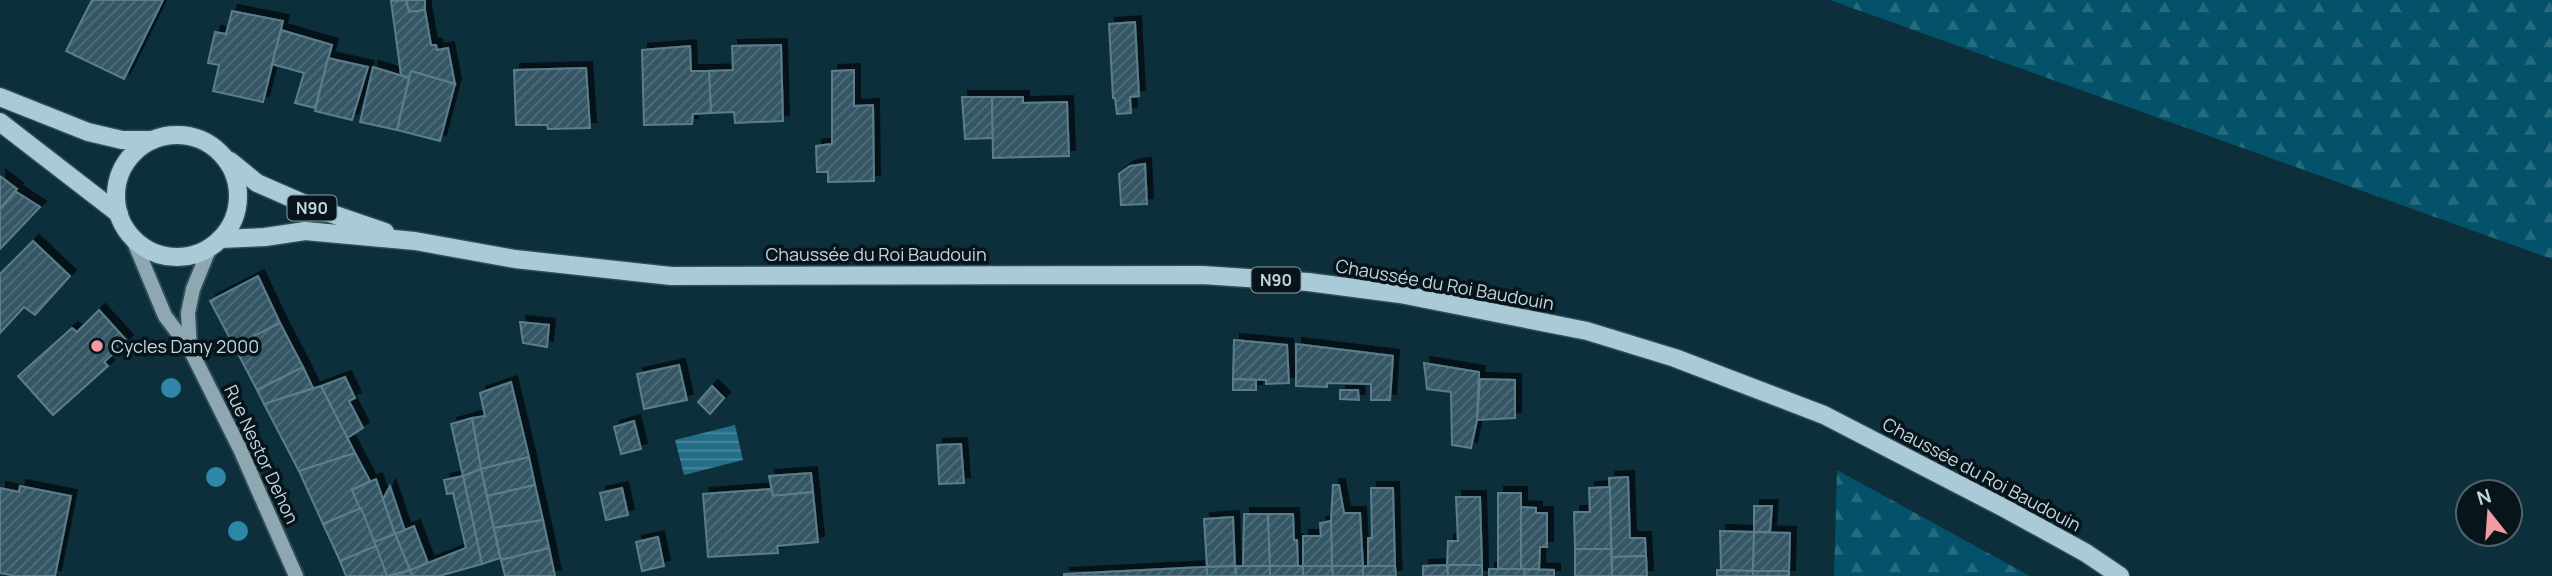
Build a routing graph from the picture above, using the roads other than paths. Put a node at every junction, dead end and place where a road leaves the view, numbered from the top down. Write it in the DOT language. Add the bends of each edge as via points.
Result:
graph roads {
  1 [pos="0,97"];
  2 [pos="0,122"];
  3 [pos="153,140"];
  4 [pos="220,153"];
  5 [pos="119,214"];
  6 [pos="132,237"];
  7 [pos="415,241"];
  8 [pos="215,243"];
  9 [pos="190,349"];
  10 [pos="296,576"];
  11 [pos="2120,576"];
  1 -- 3 [label="main road" via="88,132 122,140"];
  2 -- 5 [label="main road"];
  3 -- 4 [label="main road" via="188,136"];
  3 -- 5 [label="main road" via="134,154 121,173 116,196"];
  4 -- 7 [label="main road, Chaussée du Roi Baudouin / N90" via="268,188"];
  4 -- 8 [label="main road" via="234,172 238,196 233,219"];
  5 -- 6 [label="main road"];
  6 -- 8 [label="main road" via="149,250 170,256 191,256"];
  6 -- 9 [label="street, Rue Nestor Dehon" via="165,316"];
  7 -- 8 [label="main road, Chaussée du Roi Baudouin / N90" via="305,231"];
  7 -- 11 [label="main road, Chaussée du Roi Baudouin / N90" via="515,259 671,276 1202,275 1400,294 1587,331 1675,358 1824,415 2006,509"];
  8 -- 9 [label="street, Rue Nestor Dehon" via="193,289 188,313"];
  9 -- 10 [label="street, Rue Nestor Dehon"];
}
